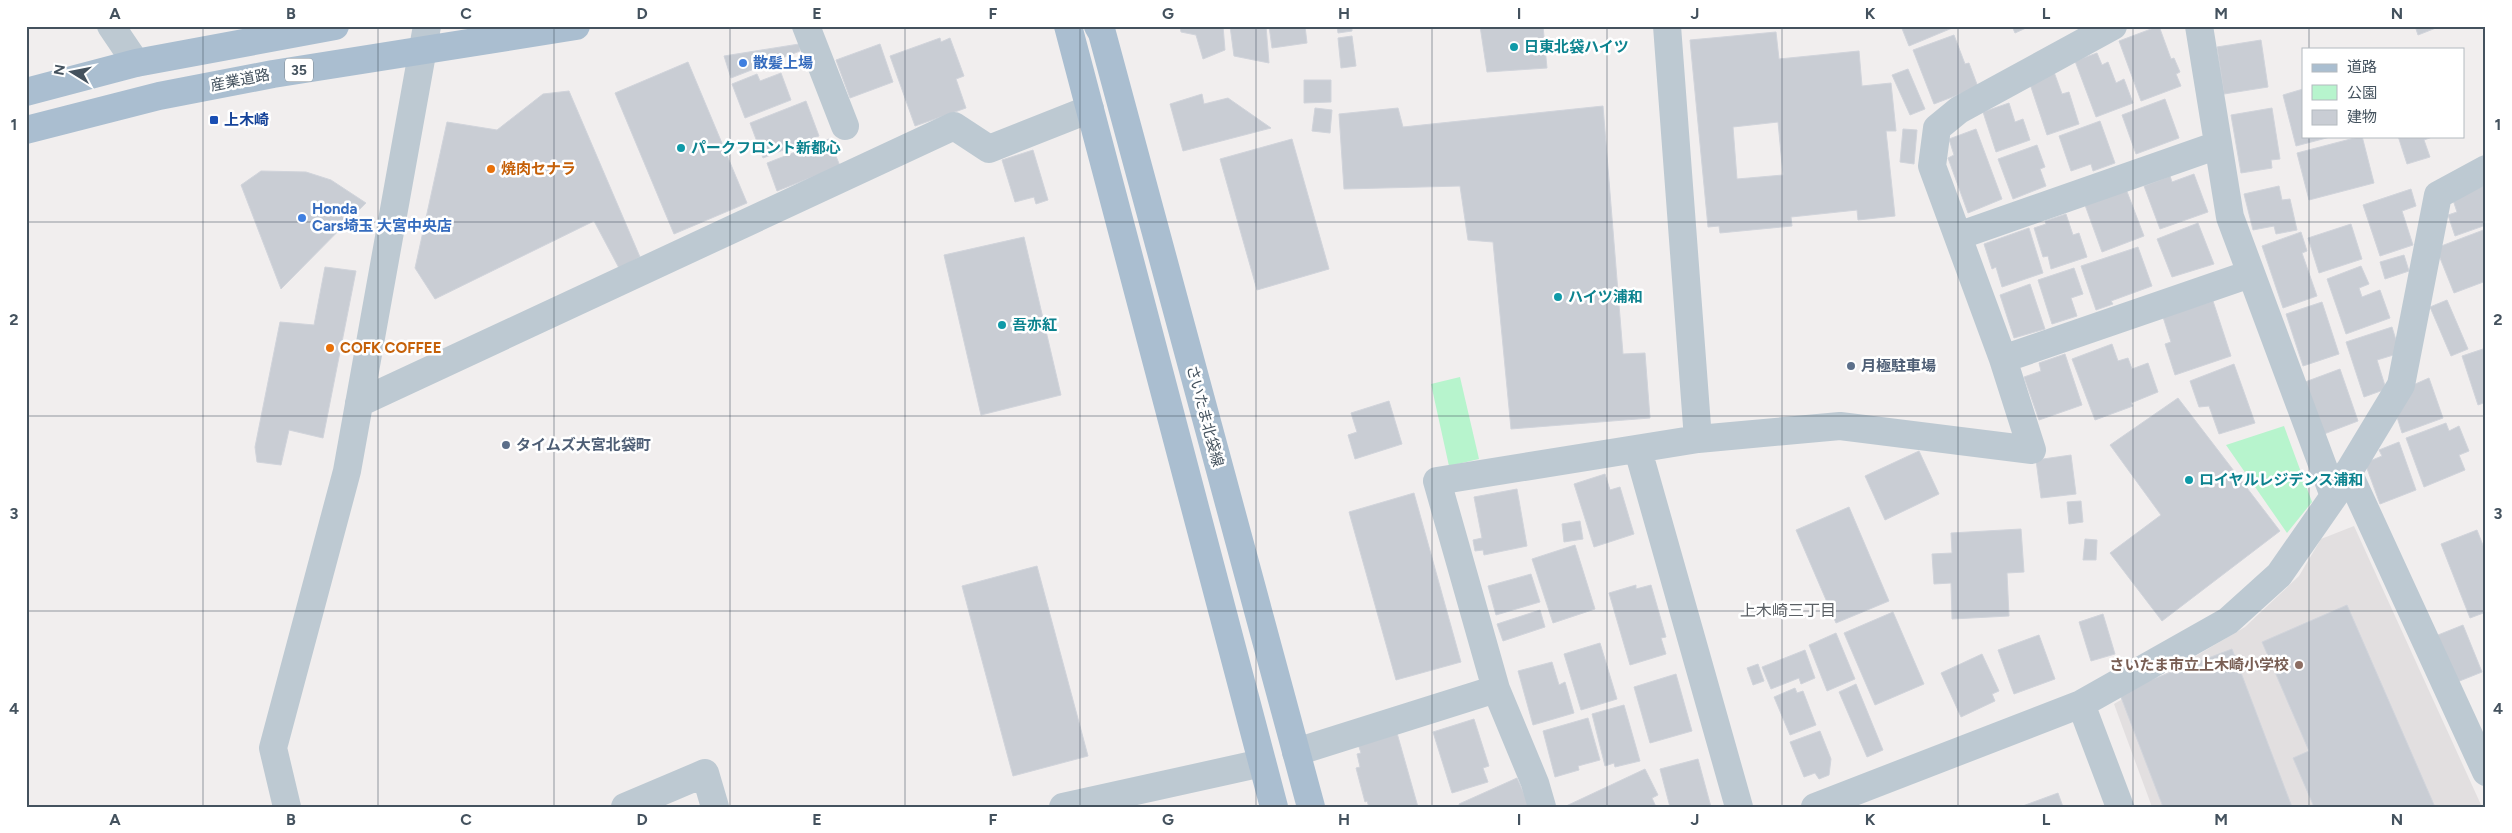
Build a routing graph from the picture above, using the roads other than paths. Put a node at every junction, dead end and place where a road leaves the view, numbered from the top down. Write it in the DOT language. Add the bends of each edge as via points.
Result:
graph roads {
  1 [pos="111,26"];
  2 [pos="335,26"];
  3 [pos="576,26"];
  4 [pos="806,26"];
  5 [pos="1068,26"];
  6 [pos="1098,26"];
  7 [pos="1666,26"];
  8 [pos="2113,26"];
  9 [pos="2199,26"];
  10 [pos="425,38"];
  11 [pos="136,63"];
  12 [pos="26,92"];
  13 [pos="1090,109"];
  14 [pos="845,126"];
  15 [pos="26,130"];
  16 [pos="2218,145"];
  17 [pos="2486,168"];
  18 [pos="1958,236"];
  19 [pos="2250,274"];
  20 [pos="2003,359"];
  21 [pos="359,403"];
  22 [pos="1698,439"];
  23 [pos="1638,450"];
  24 [pos="2348,472"];
  25 [pos="2334,496"];
  26 [pos="1496,689"];
  27 [pos="2081,704"];
  28 [pos="1296,752"];
  29 [pos="1262,764"];
  30 [pos="2486,772"];
  31 [pos="287,807"];
  32 [pos="625,807"];
  33 [pos="715,807"];
  34 [pos="1063,807"];
  35 [pos="1274,807"];
  36 [pos="1310,807"];
  37 [pos="1542,807"];
  38 [pos="1739,807"];
  39 [pos="1815,807"];
  40 [pos="2120,807"];
  1 -- 11 [label="street"];
  2 -- 11 [label="main road"];
  3 -- 10 [label="main road, 産業道路 / 35"];
  4 -- 14 [label="street"];
  5 -- 13 [label="main road"];
  6 -- 28 [label="main road, さいたま北袋線"];
  7 -- 22 [label="street"];
  8 -- 18 [label="street" via="1959,110 1936,128 1932,166"];
  9 -- 16 [label="street"];
  10 -- 15 [label="main road, 産業道路 / 35" via="159,96"];
  10 -- 21 [label="street"];
  11 -- 12 [label="main road"];
  13 -- 21 [label="street" via="989,149 954,126"];
  13 -- 29 [label="main road"];
  16 -- 18 [label="street"];
  16 -- 19 [label="street" via="2230,217"];
  17 -- 24 [label="street" via="2438,195 2400,385"];
  18 -- 20 [label="street"];
  19 -- 20 [label="street"];
  19 -- 25 [label="street"];
  20 -- 22 [label="street" via="2032,450 1840,426"];
  21 -- 31 [label="street" via="347,471 273,748"];
  22 -- 23 [label="street"];
  23 -- 26 [label="street" via="1437,481"];
  23 -- 38 [label="street"];
  24 -- 25 [label="street"];
  24 -- 30 [label="street"];
  25 -- 27 [label="street" via="2279,575 2228,621"];
  26 -- 28 [label="street"];
  26 -- 37 [label="street"];
  27 -- 39 [label="street"];
  27 -- 40 [label="street"];
  28 -- 36 [label="main road, さいたま北袋線"];
  29 -- 34 [label="street"];
  29 -- 35 [label="main road"];
  32 -- 33 [label="street" via="705,773"];
}
